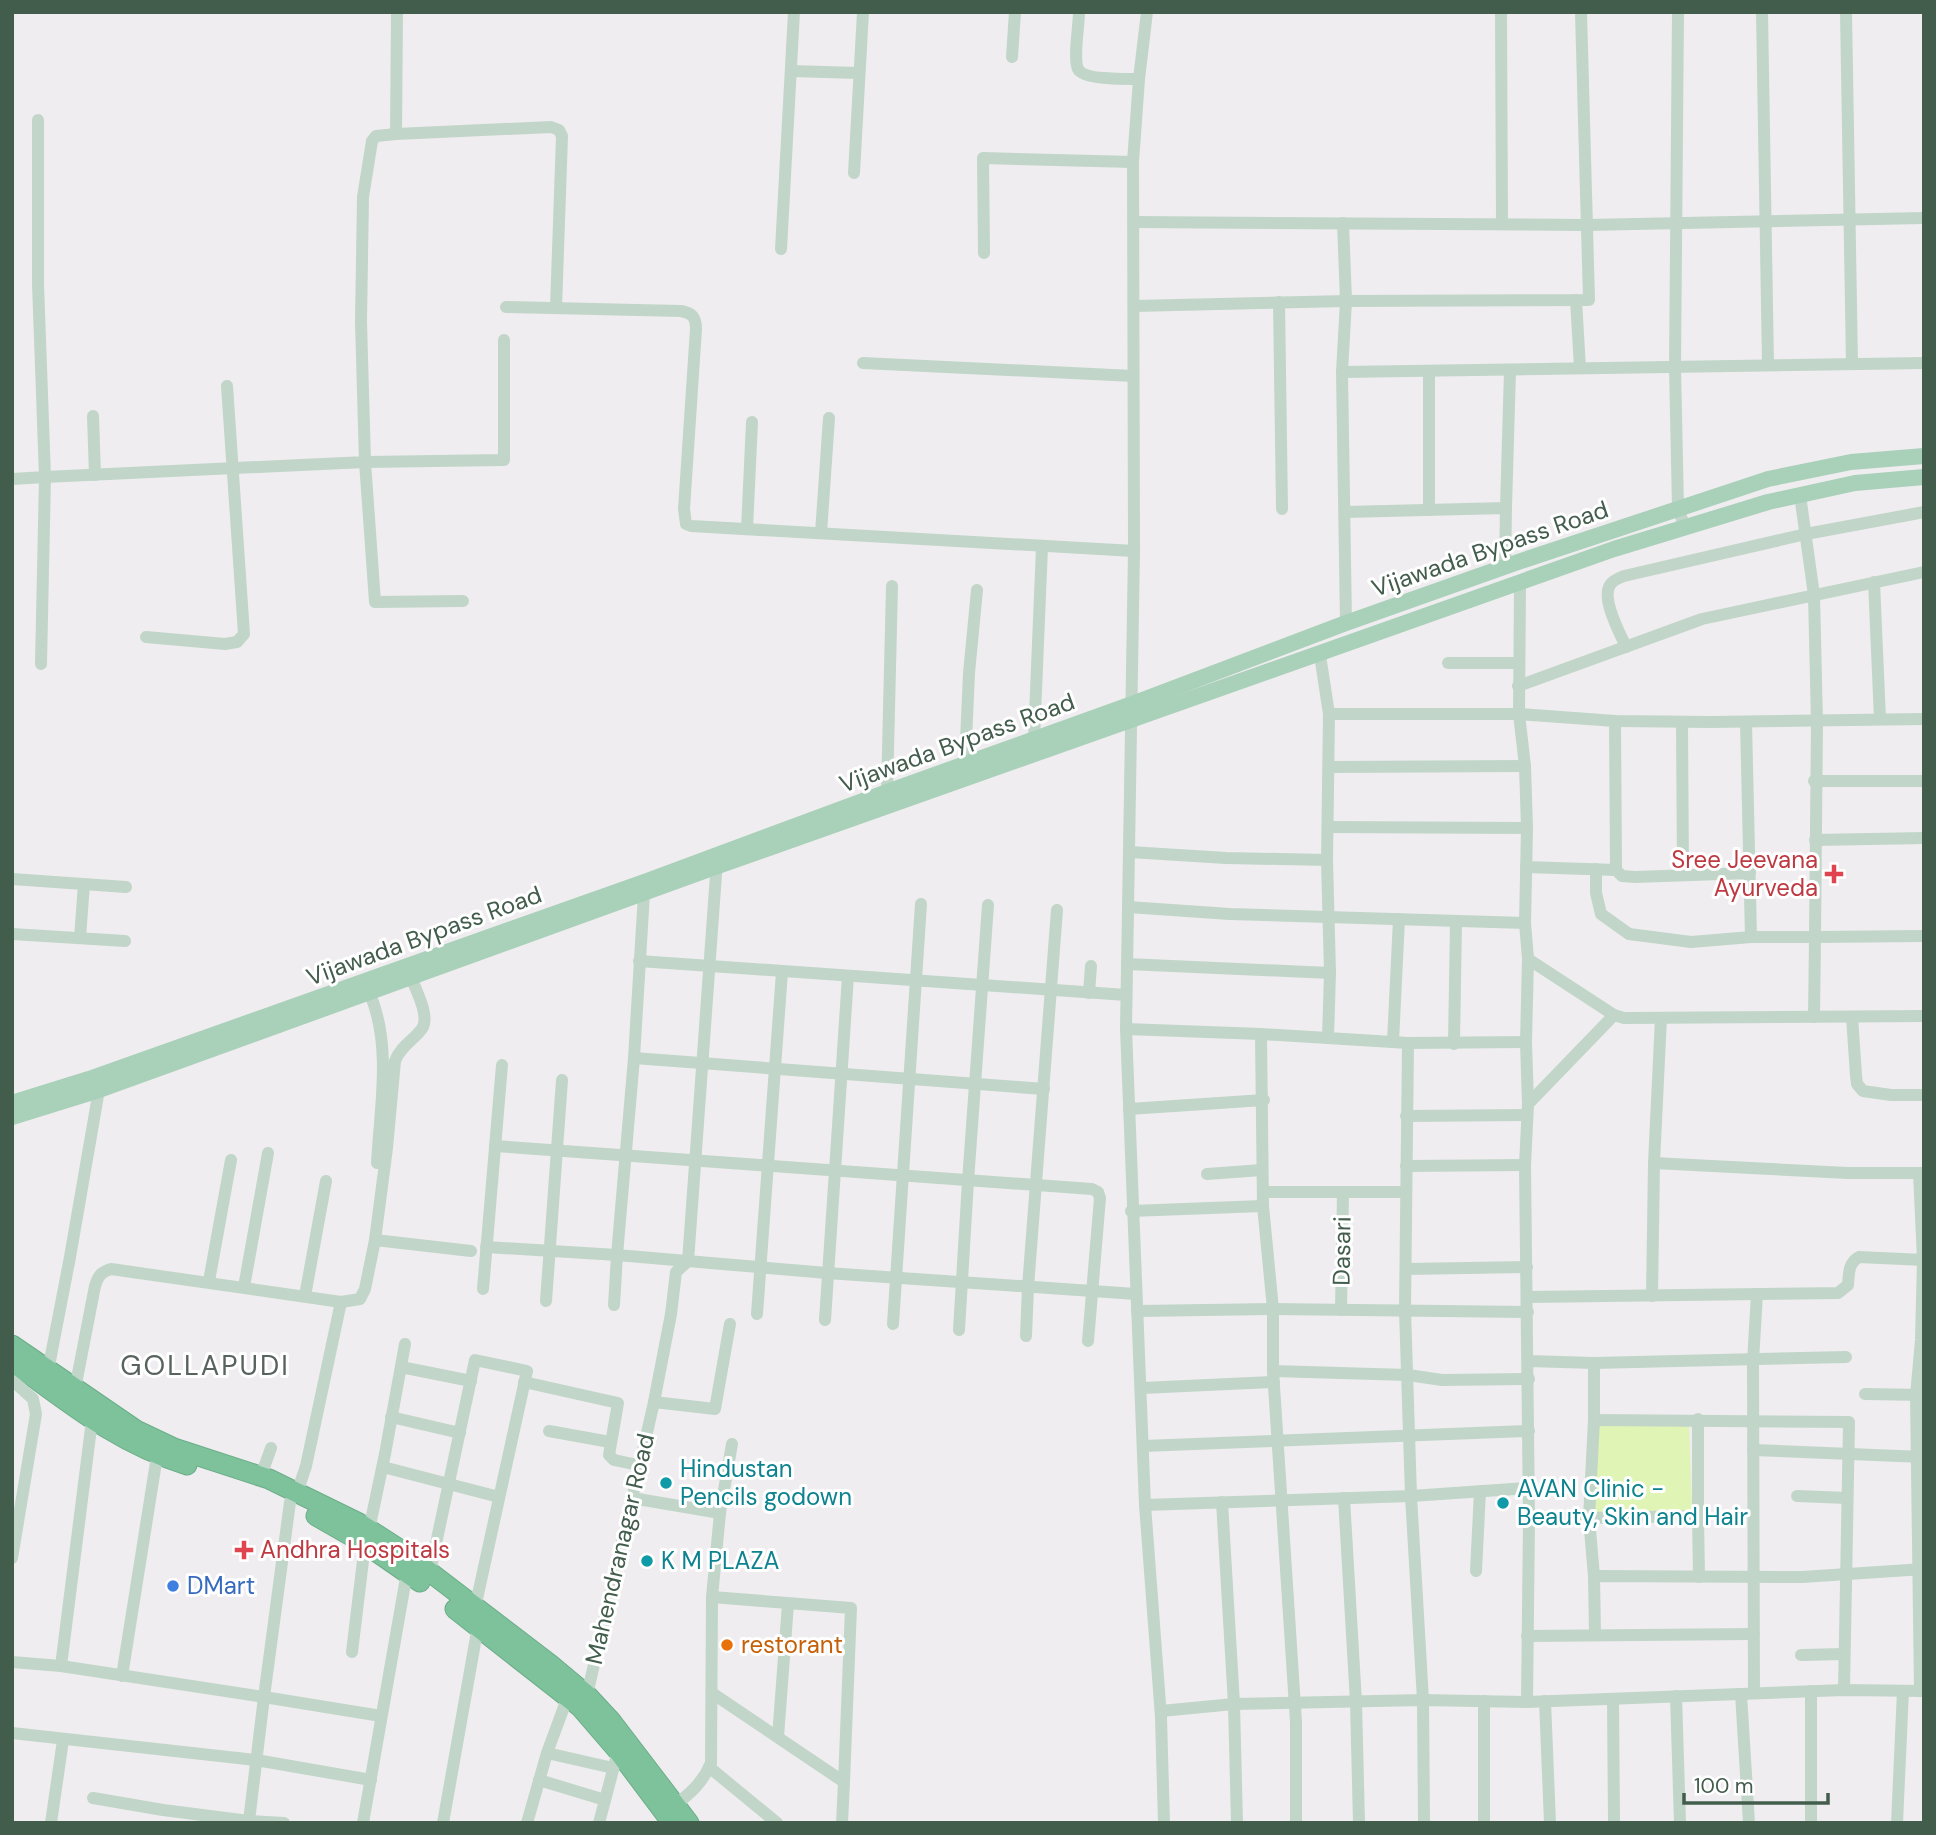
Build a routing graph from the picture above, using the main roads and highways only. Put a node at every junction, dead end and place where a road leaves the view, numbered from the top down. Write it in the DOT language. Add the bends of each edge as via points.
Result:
graph roads {
  1 [pos="1924,456"];
  2 [pos="1924,477"];
  3 [pos="1132,712"];
  4 [pos="717,861"];
  5 [pos="12,1103"];
  6 [pos="12,1117"];
  7 [pos="12,1345"];
  8 [pos="12,1361"];
  9 [pos="293,1497"];
  10 [pos="367,1537"];
  11 [pos="476,1617"];
  12 [pos="577,1695"];
  13 [pos="674,1814"];
  14 [pos="689,1823"];
  1 -- 3 [label="main road, Vijawada Bypass Road" via="1797,472 1678,508 1346,623"];
  2 -- 3 [label="main road, Vijawada Bypass Road" via="1855,484 1768,502 1614,549 1320,655"];
  3 -- 4 [label="main road, Vijawada Bypass Road"];
  3 -- 4 [label="main road, Vijawada Bypass Road" via="1034,738"];
  4 -- 5 [label="main road, Vijawada Bypass Road"];
  4 -- 6 [label="main road, Vijawada Bypass Road" via="644,894 412,979"];
  7 -- 9 [label="highway" via="136,1430 174,1448 261,1476"];
  8 -- 9 [label="highway" via="92,1420 157,1456"];
  9 -- 10 [label="highway"];
  10 -- 11 [label="highway" via="407,1572"];
  10 -- 11 [label="highway" via="430,1572"];
  11 -- 12 [label="highway"];
  12 -- 13 [label="highway" via="615,1759"];
  12 -- 13 [label="highway" via="612,1722"];
  13 -- 14 [label="highway"];
}
